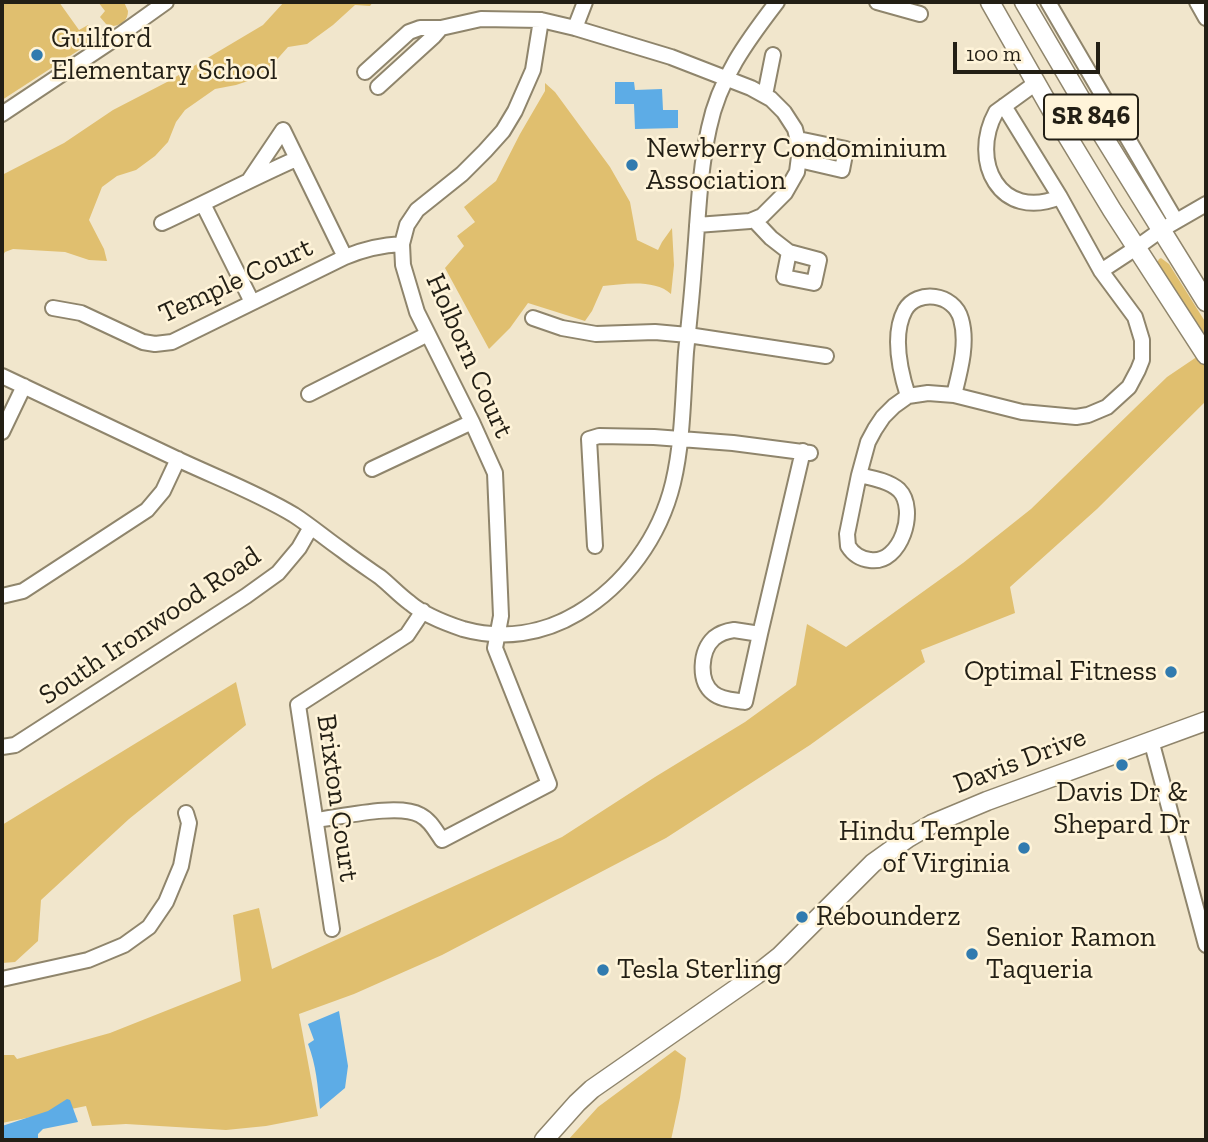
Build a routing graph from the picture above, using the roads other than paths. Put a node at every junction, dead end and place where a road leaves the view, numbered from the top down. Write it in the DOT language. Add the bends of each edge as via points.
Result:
graph roads {
  1 [pos="166,2"];
  2 [pos="585,2"];
  3 [pos="777,2"];
  4 [pos="877,2"];
  5 [pos="990,2"];
  6 [pos="1024,2"];
  7 [pos="1048,2"];
  8 [pos="1197,2"];
  9 [pos="920,14"];
  10 [pos="1206,18"];
  11 [pos="541,20"];
  12 [pos="441,27"];
  13 [pos="575,28"];
  14 [pos="773,55"];
  15 [pos="365,72"];
  16 [pos="726,77"];
  17 [pos="1036,83"];
  18 [pos="378,87"];
  19 [pos="765,94"];
  20 [pos="1004,106"];
  21 [pos="2,114"];
  22 [pos="798,139"];
  23 [pos="296,159"];
  24 [pos="799,160"];
  25 [pos="250,179"];
  26 [pos="1060,197"];
  27 [pos="203,204"];
  28 [pos="1206,204"];
  29 [pos="754,219"];
  30 [pos="162,223"];
  31 [pos="697,225"];
  32 [pos="1169,225"];
  33 [pos="402,244"];
  34 [pos="1136,248"];
  35 [pos="789,253"];
  36 [pos="345,257"];
  37 [pos="1101,271"];
  38 [pos="252,302"];
  39 [pos="1206,302"];
  40 [pos="53,308"];
  41 [pos="533,318"];
  42 [pos="428,334"];
  43 [pos="688,335"];
  44 [pos="1206,355"];
  45 [pos="826,356"];
  46 [pos="2,376"];
  47 [pos="24,386"];
  48 [pos="309,394"];
  49 [pos="954,395"];
  50 [pos="908,396"];
  51 [pos="472,422"];
  52 [pos="2,432"];
  53 [pos="680,439"];
  54 [pos="178,459"];
  55 [pos="372,470"];
  56 [pos="859,475"];
  57 [pos="311,527"];
  58 [pos="595,546"];
  59 [pos="2,596"];
  60 [pos="423,611"];
  61 [pos="497,634"];
  62 [pos="760,634"];
  63 [pos="1206,721"];
  64 [pos="1151,740"];
  65 [pos="2,747"];
  66 [pos="186,813"];
  67 [pos="316,820"];
  68 [pos="332,929"];
  69 [pos="1206,946"];
  70 [pos="2,979"];
  71 [pos="544,1140"];
  1 -- 21 [label="street"];
  2 -- 13 [label="street"];
  3 -- 16 [label="street"];
  4 -- 9 [label="street"];
  5 -- 17 [label="main road, SR 846"];
  6 -- 32 [label="main road, SR 846" via="1095,124"];
  7 -- 32 [label="street"];
  8 -- 10 [label="street"];
  11 -- 12 [label="street" via="481,19"];
  11 -- 13 [label="street"];
  11 -- 33 [label="street, Holborn Court" via="533,70 503,131 462,174 417,210"];
  12 -- 15 [label="street" via="409,32"];
  12 -- 18 [label="street"];
  13 -- 16 [label="street"];
  14 -- 19 [label="street"];
  16 -- 19 [label="street"];
  16 -- 31 [label="street" via="709,130"];
  17 -- 20 [label="street"];
  17 -- 34 [label="main road, SR 846"];
  19 -- 22 [label="street" via="784,112"];
  20 -- 26 [label="street"];
  20 -- 26 [label="street" via="992,119 987,139 994,183 1020,201 1042,203"];
  22 -- 24 [label="street"];
  22 -- 24 [label="street" via="846,149 842,170"];
  23 -- 25 [label="street"];
  23 -- 25 [label="street" via="283,131"];
  23 -- 36 [label="street"];
  24 -- 29 [label="street" via="792,184 769,211"];
  25 -- 27 [label="street"];
  26 -- 37 [label="street"];
  27 -- 30 [label="street"];
  27 -- 38 [label="street"];
  28 -- 32 [label="street"];
  29 -- 31 [label="street"];
  29 -- 35 [label="street"];
  31 -- 43 [label="street"];
  32 -- 34 [label="street"];
  32 -- 39 [label="main road, SR 846"];
  33 -- 36 [label="street, Temple Court" via="366,248"];
  33 -- 42 [label="street, Holborn Court" via="409,288"];
  34 -- 37 [label="street"];
  34 -- 44 [label="main road, SR 846"];
  36 -- 38 [label="street, Temple Court"];
  37 -- 49 [label="street" via="1135,317 1142,340 1142,360 1122,395 1107,407 1076,417 1022,412"];
  38 -- 40 [label="street, Temple Court" via="172,342 155,344 81,313"];
  41 -- 43 [label="street" via="596,334"];
  42 -- 48 [label="street"];
  42 -- 51 [label="street, Holborn Court"];
  43 -- 45 [label="street"];
  43 -- 53 [label="street"];
  46 -- 47 [label="street"];
  47 -- 52 [label="street"];
  47 -- 54 [label="street"];
  49 -- 50 [label="street"];
  49 -- 50 [label="street" via="963,349 961,321 950,301 934,297 913,302 902,318 899,356"];
  50 -- 56 [label="street" via="888,411 875,429"];
  51 -- 55 [label="street"];
  51 -- 61 [label="street, Holborn Court" via="495,473 501,616"];
  53 -- 58 [label="street" via="589,439"];
  53 -- 61 [label="street" via="667,504 628,572 571,617 534,632"];
  53 -- 62 [label="street" via="806,452"];
  54 -- 57 [label="street" via="255,493"];
  54 -- 59 [label="street" via="163,491 147,510 23,591"];
  56 -- 56 [label="street" via="893,486 905,500 902,535 893,554 880,561 866,560 848,546"];
  57 -- 60 [label="street"];
  57 -- 65 [label="street, South Ironwood Road" via="278,573 246,596 15,745"];
  60 -- 61 [label="street" via="464,629"];
  60 -- 67 [label="street, Brixton Court" via="407,635 298,705"];
  61 -- 67 [label="street, Holborn Court" via="495,649 549,784 442,840 429,820 397,809"];
  62 -- 62 [label="street" via="729,631 709,643 702,673 713,693 745,702"];
  63 -- 64 [label="main road, Davis Drive"];
  64 -- 69 [label="street"];
  64 -- 71 [label="main road, Davis Drive" via="975,805 908,838 873,863 772,962 592,1089"];
  66 -- 70 [label="street" via="189,823 181,866 149,927 124,945 88,960"];
  67 -- 68 [label="street, Brixton Court"];
}
